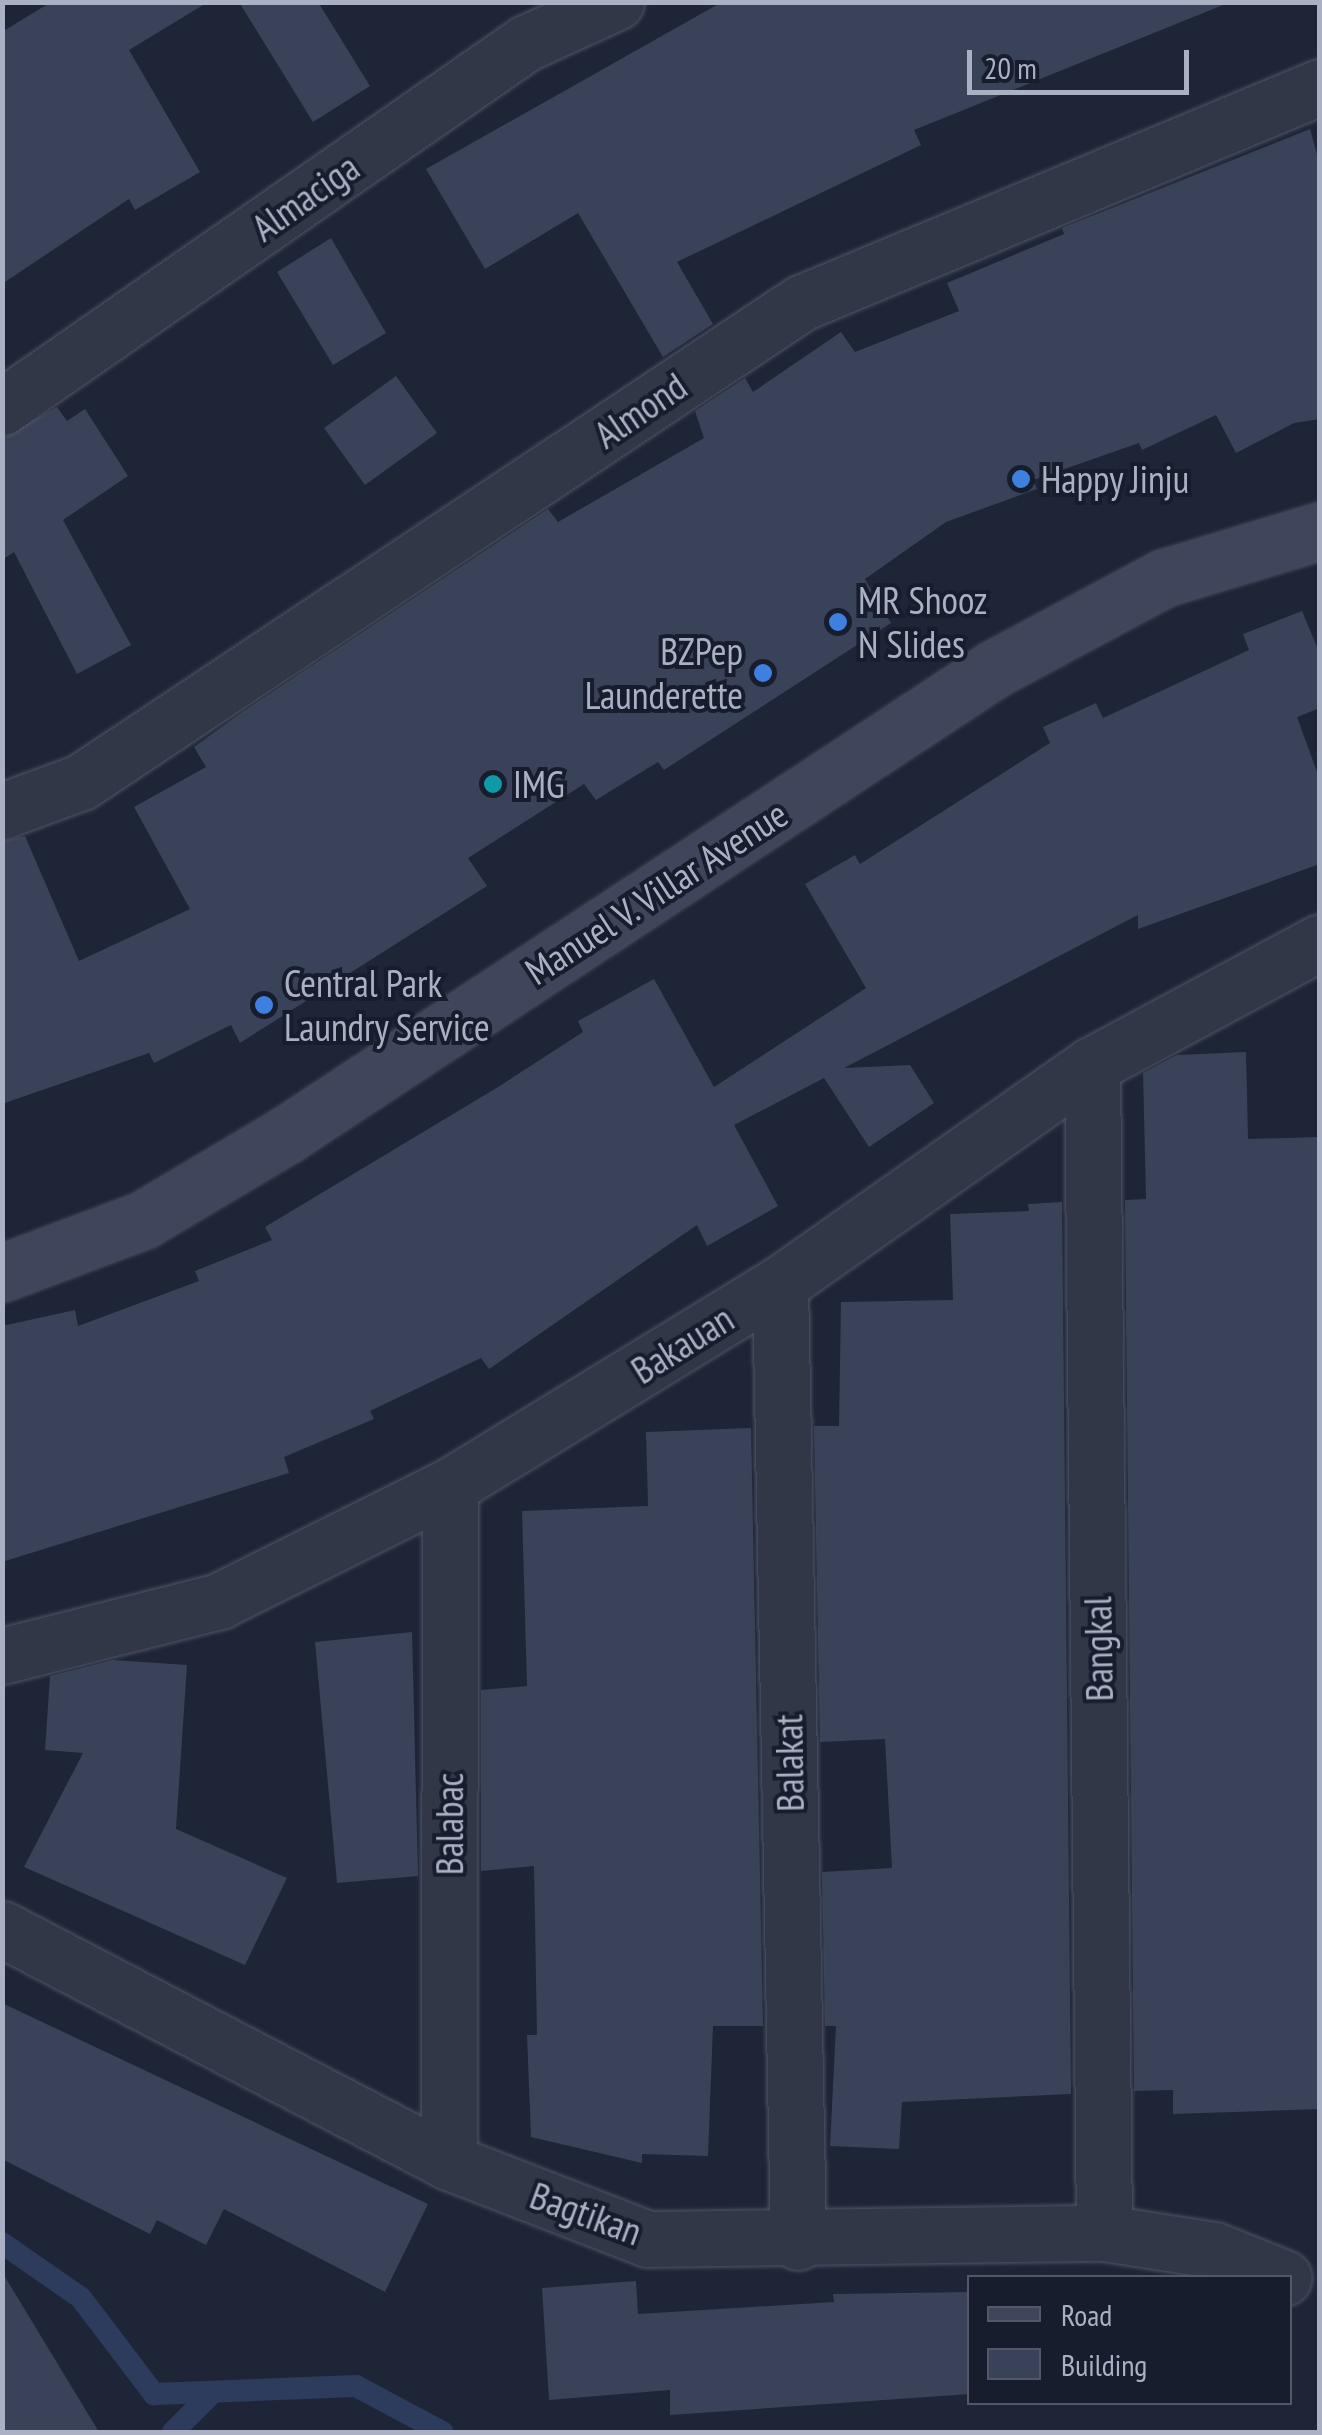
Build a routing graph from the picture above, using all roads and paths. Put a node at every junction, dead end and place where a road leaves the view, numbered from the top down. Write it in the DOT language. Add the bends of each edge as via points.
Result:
graph roads {
  1 [pos="616,2"];
  2 [pos="1320,87"];
  3 [pos="2,406"];
  4 [pos="1320,530"];
  5 [pos="2,811"];
  6 [pos="1320,942"];
  7 [pos="1092,1066"];
  8 [pos="2,1273"];
  9 [pos="780,1284"];
  10 [pos="450,1486"];
  11 [pos="2,1656"];
  12 [pos="2,1929"];
  13 [pos="449,2162"];
  14 [pos="1104,2234"];
  15 [pos="798,2242"];
  16 [pos="1276,2275"];
  17 [pos="1292,2282"];
  18 [pos="1320,2296"];
  1 -- 3 [label="street, Almaciga" via="526,43"];
  2 -- 5 [label="street, Almond" via="800,303 81,782"];
  4 -- 8 [label="street, Manuel V. Villar Avenue" via="1164,578 994,670 286,1135 143,1220"];
  6 -- 7 [label="street, Bakauan"];
  7 -- 9 [label="street, Bakauan"];
  7 -- 14 [label="street, Bangkal"];
  9 -- 10 [label="street, Bakauan"];
  9 -- 15 [label="street, Balakat"];
  10 -- 11 [label="street, Bakauan" via="220,1601"];
  10 -- 13 [label="street, Balabac"];
  12 -- 13 [label="street, Bagtikan"];
  13 -- 15 [label="street, Bagtikan" via="648,2239"];
  14 -- 15 [label="street, Bagtikan"];
  14 -- 16 [label="street, Bagtikan" via="1214,2250"];
  17 -- 18 [label="street, Bagtikan"];
}
